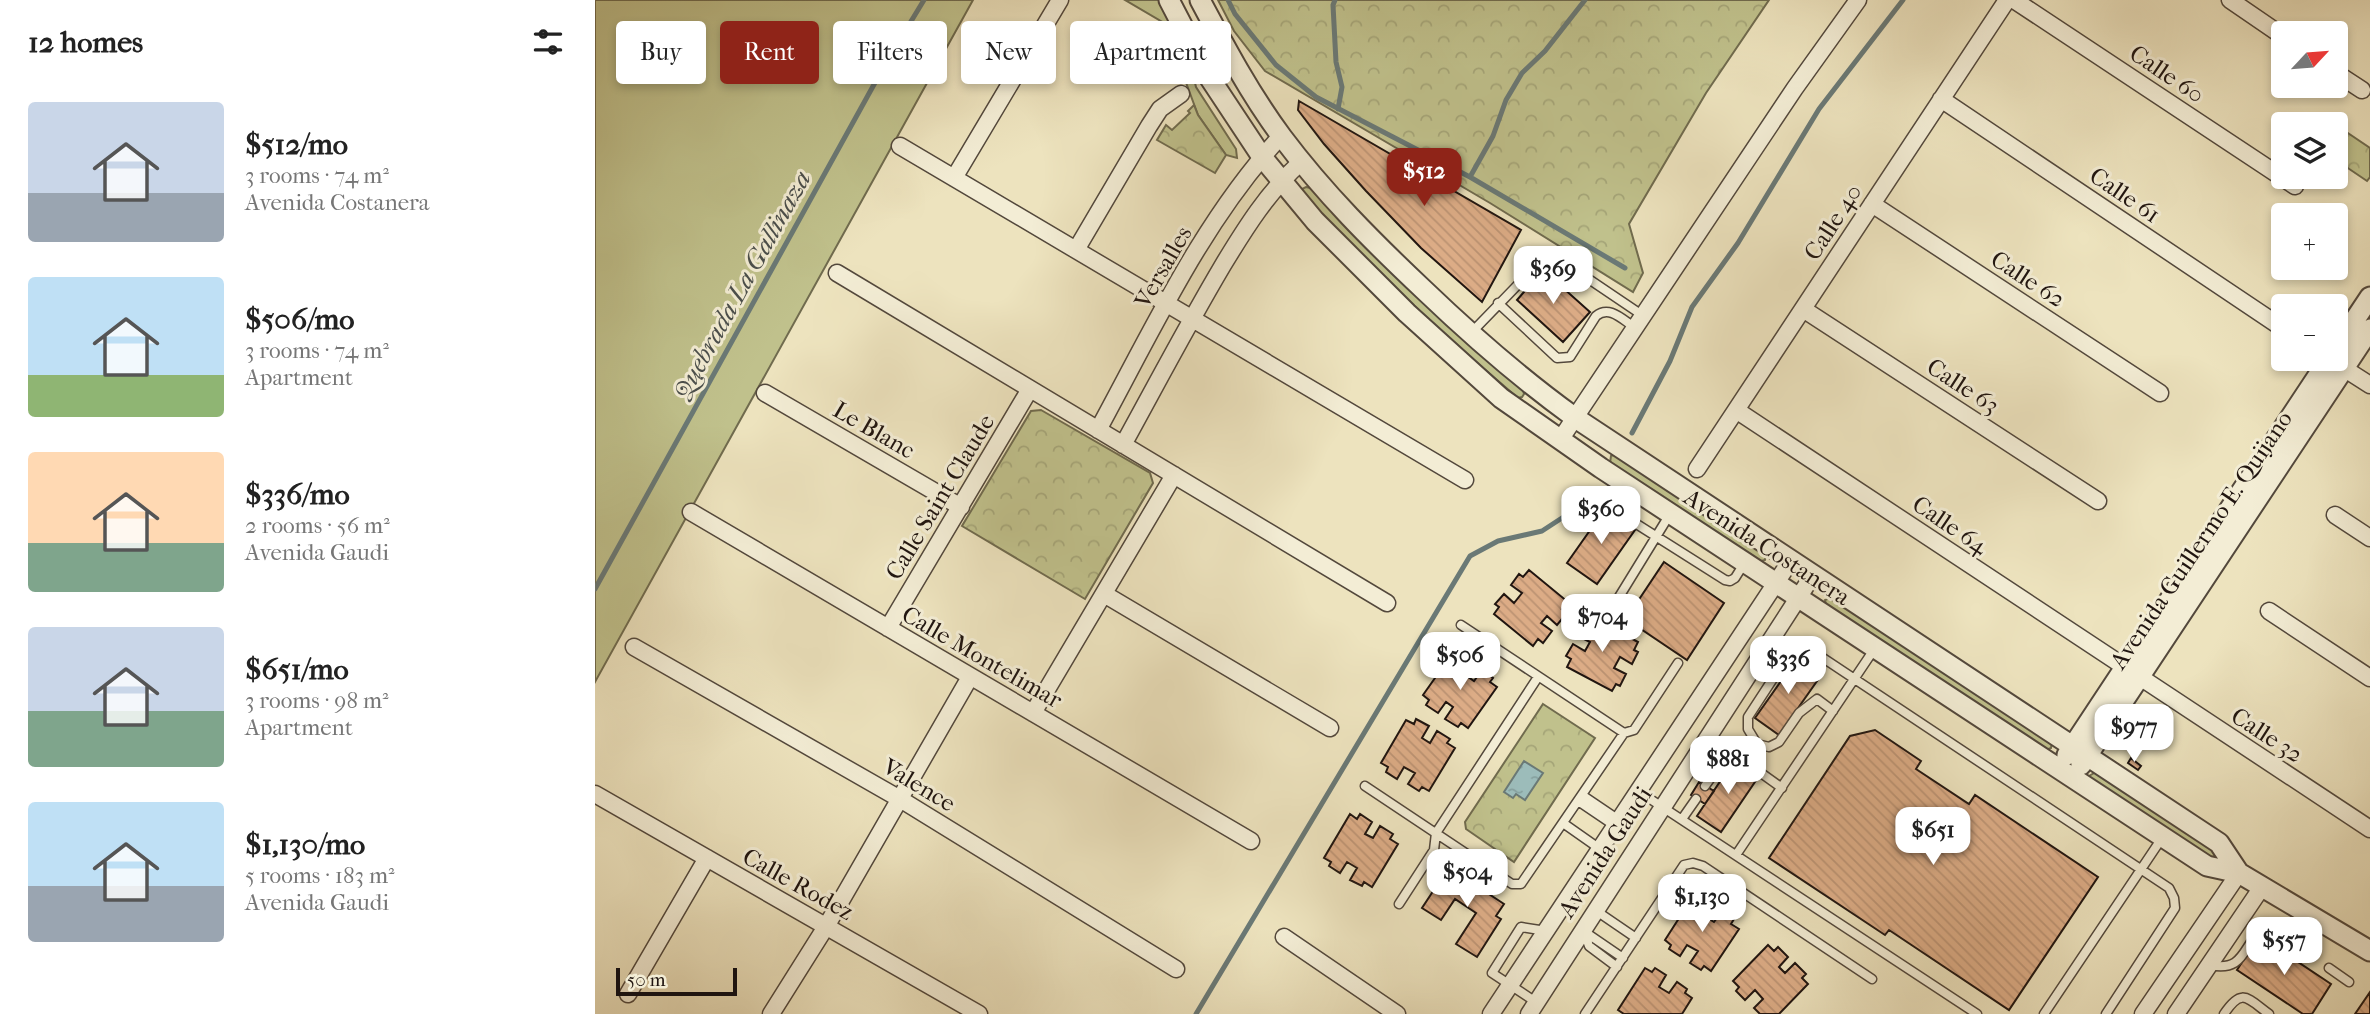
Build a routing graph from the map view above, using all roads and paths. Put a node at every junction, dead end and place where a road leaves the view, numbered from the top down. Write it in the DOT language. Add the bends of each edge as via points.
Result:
graph roads {
  1 [pos="1060,0"];
  2 [pos="1169,0"];
  3 [pos="1200,0"];
  4 [pos="1858,0"];
  5 [pos="2007,0"];
  6 [pos="2014,0"];
  7 [pos="2230,0"];
  8 [pos="2271,28"];
  9 [pos="2349,82"];
  10 [pos="2361,90"];
  11 [pos="1181,94"];
  12 [pos="1941,99"];
  13 [pos="1281,136"];
  14 [pos="900,146"];
  15 [pos="1262,157"];
  16 [pos="1301,162"];
  17 [pos="2271,170"];
  18 [pos="954,178"];
  19 [pos="1281,180"];
  20 [pos="1873,204"];
  21 [pos="1226,205"];
  22 [pos="1249,222"];
  23 [pos="1076,250"];
  24 [pos="837,273"];
  25 [pos="2370,296"];
  26 [pos="1498,303"];
  27 [pos="1167,304"];
  28 [pos="1803,309"];
  29 [pos="1191,318"];
  30 [pos="2271,320"];
  31 [pos="1638,321"];
  32 [pos="2370,329"];
  33 [pos="2348,330"];
  34 [pos="1470,334"];
  35 [pos="2348,349"];
  36 [pos="2328,371"];
  37 [pos="2348,371"];
  38 [pos="2370,385"];
  39 [pos="1030,389"];
  40 [pos="765,393"];
  41 [pos="2159,393"];
  42 [pos="1736,410"];
  43 [pos="1574,417"];
  44 [pos="1098,430"];
  45 [pos="1560,440"];
  46 [pos="1123,445"];
  47 [pos="1697,469"];
  48 [pos="1174,475"];
  49 [pos="1465,480"];
  50 [pos="2098,500"];
  51 [pos="1605,504"];
  52 [pos="961,507"];
  53 [pos="691,512"];
  54 [pos="1670,514"];
  55 [pos="2335,515"];
  56 [pos="1657,537"];
  57 [pos="2370,538"];
  58 [pos="1791,559"];
  59 [pos="1745,562"];
  60 [pos="1813,575"];
  61 [pos="1776,582"];
  62 [pos="1104,594"];
  63 [pos="1619,597"];
  64 [pos="1798,597"];
  65 [pos="1387,603"];
  66 [pos="2269,611"];
  67 [pos="1461,625"];
  68 [pos="888,628"];
  69 [pos="634,647"];
  70 [pos="1875,648"];
  71 [pos="1678,663"];
  72 [pos="2132,673"];
  73 [pos="971,677"];
  74 [pos="1538,677"];
  75 [pos="1855,678"];
  76 [pos="2370,678"];
  77 [pos="1833,710"];
  78 [pos="1033,713"];
  79 [pos="1330,728"];
  80 [pos="1624,733"];
  81 [pos="1708,736"];
  82 [pos="1730,751"];
  83 [pos="2080,751"];
  84 [pos="2066,773"];
  85 [pos="1365,786"];
  86 [pos="1705,786"];
  87 [pos="1781,788"];
  88 [pos="1638,791"];
  89 [pos="595,794"];
  90 [pos="1580,798"];
  91 [pos="900,799"];
  92 [pos="1696,799"];
  93 [pos="1662,806"];
  94 [pos="1682,819"];
  95 [pos="1563,823"];
  96 [pos="1617,823"];
  97 [pos="2370,830"];
  98 [pos="1436,833"];
  99 [pos="2162,838"];
  100 [pos="1251,841"];
  101 [pos="1600,849"];
  102 [pos="1736,855"];
  103 [pos="707,858"];
  104 [pos="1628,859"];
  105 [pos="2141,869"];
  106 [pos="2239,873"];
  107 [pos="2262,887"];
  108 [pos="1399,904"];
  109 [pos="1595,910"];
  110 [pos="1558,912"];
  111 [pos="827,925"];
  112 [pos="1583,930"];
  113 [pos="1546,931"];
  114 [pos="1284,937"];
  115 [pos="1636,938"];
  116 [pos="2370,951"];
  117 [pos="2313,956"];
  118 [pos="1623,958"];
  119 [pos="2210,965"];
  120 [pos="1617,967"];
  121 [pos="2329,968"];
  122 [pos="1176,969"];
  123 [pos="1873,979"];
  124 [pos="2349,982"];
  125 [pos="1510,985"];
  126 [pos="628,994"];
  127 [pos="1532,1008"];
  128 [pos="771,1014"];
  129 [pos="979,1014"];
  130 [pos="1397,1014"];
  131 [pos="1491,1014"];
  132 [pos="1502,1014"];
  133 [pos="1585,1014"];
  134 [pos="1977,1014"];
  135 [pos="2044,1014"];
  136 [pos="2106,1014"];
  137 [pos="2143,1014"];
  138 [pos="2176,1014"];
  139 [pos="2224,1014"];
  140 [pos="2269,1014"];
  1 -- 18 [label="street"];
  2 -- 15 [label="street, Avenida Costanera" via="1209,77"];
  3 -- 13 [label="street, Avenida Costanera" via="1232,61"];
  4 -- 31 [label="street"];
  5 -- 12 [label="street, Calle 40"];
  6 -- 17 [label="street, Calle 60"];
  7 -- 8 [label="street"];
  9 -- 10 [label="street"];
  11 -- 23 [label="street" via="1160,109"];
  12 -- 20 [label="street, Calle 40"];
  12 -- 30 [label="street, Calle 61"];
  13 -- 15 [label="street, Versalles"];
  13 -- 16 [label="street, Avenida Costanera"];
  14 -- 18 [label="street"];
  15 -- 19 [label="street, Avenida Costanera"];
  15 -- 21 [label="street, Versalles"];
  16 -- 19 [label="street, Versalles"];
  16 -- 34 [label="street, Avenida Costanera" via="1372,241"];
  18 -- 23 [label="street"];
  19 -- 22 [label="street, Versalles"];
  19 -- 45 [label="street, Avenida Costanera" via="1315,221 1407,313 1501,398"];
  20 -- 28 [label="street, Calle 40"];
  20 -- 41 [label="street, Calle 62"];
  21 -- 22 [label="street"];
  21 -- 27 [label="street, Versalles"];
  22 -- 29 [label="street, Versalles"];
  23 -- 27 [label="street"];
  24 -- 39 [label="street"];
  25 -- 33 [label="street"];
  26 -- 31 [label="lane" via="1537,265 1550,260 1565,263"];
  26 -- 31 [label="lane" via="1557,358 1570,357 1602,310"];
  26 -- 34 [label="lane"];
  27 -- 29 [label="street"];
  27 -- 44 [label="street, Versalles"];
  28 -- 42 [label="street, Calle 40"];
  28 -- 50 [label="street, Calle 63"];
  29 -- 46 [label="street, Versalles"];
  29 -- 49 [label="street"];
  31 -- 43 [label="street"];
  32 -- 35 [label="street, Avenida Guillermo E. Quijano"];
  34 -- 43 [label="street, Avenida Costanera"];
  36 -- 72 [label="street, Avenida Guillermo E. Quijano"];
  37 -- 38 [label="street"];
  39 -- 44 [label="street"];
  39 -- 52 [label="street, Calle Saint Claude"];
  40 -- 52 [label="street, Le Blanc"];
  42 -- 47 [label="street, Calle 40"];
  42 -- 72 [label="street, Calle 64"];
  43 -- 45 [label="street"];
  43 -- 58 [label="street, Avenida Costanera"];
  44 -- 46 [label="street"];
  45 -- 54 [label="street, Avenida Costanera"];
  46 -- 48 [label="street"];
  48 -- 62 [label="street"];
  48 -- 65 [label="street"];
  51 -- 56 [label="lane"];
  52 -- 68 [label="street, Calle Saint Claude"];
  53 -- 68 [label="street, Calle Montelimar"];
  54 -- 56 [label="lane"];
  54 -- 59 [label="street, Avenida Costanera"];
  55 -- 57 [label="street"];
  56 -- 59 [label="lane" via="1725,580 1735,578"];
  56 -- 63 [label="lane"];
  58 -- 60 [label="street, Avenida Costanera"];
  58 -- 61 [label="street, Avenida Gaudi"];
  59 -- 61 [label="street, Avenida Costanera"];
  60 -- 64 [label="street, Avenida Gaudi"];
  60 -- 83 [label="street, Avenida Costanera"];
  61 -- 64 [label="street, Avenida Costanera"];
  61 -- 88 [label="street, Avenida Gaudi"];
  62 -- 78 [label="street"];
  62 -- 79 [label="street"];
  64 -- 70 [label="street, Avenida Costanera"];
  64 -- 81 [label="street, Avenida Gaudi"];
  66 -- 76 [label="street"];
  67 -- 74 [label="lane"];
  68 -- 73 [label="street, Calle Montelimar"];
  69 -- 91 [label="street, Valence"];
  70 -- 75 [label="lane"];
  70 -- 84 [label="street, Avenida Costanera"];
  71 -- 80 [label="lane" via="1634,730"];
  72 -- 83 [label="street, Avenida Guillermo E. Quijano"];
  72 -- 97 [label="street, Calle 32"];
  73 -- 78 [label="street, Calle Montelimar"];
  73 -- 91 [label="street"];
  74 -- 80 [label="lane"];
  74 -- 98 [label="lane"];
  75 -- 77 [label="lane"];
  75 -- 77 [label="lane" via="1805,646 1797,647 1748,717 1748,729 1757,744 1769,747 1779,742 1799,713 1817,699"];
  75 -- 105 [label="lane"];
  77 -- 87 [label="lane"];
  78 -- 100 [label="street, Calle Montelimar"];
  80 -- 90 [label="lane"];
  81 -- 82 [label="lane"];
  81 -- 93 [label="street, Avenida Gaudi"];
  82 -- 86 [label="lane"];
  82 -- 87 [label="lane"];
  83 -- 84 [label="street, Avenida Guillermo E. Quijano"];
  83 -- 106 [label="street, Avenida Costanera" via="2219,843"];
  84 -- 99 [label="street, Avenida Costanera"];
  85 -- 98 [label="lane"];
  87 -- 102 [label="lane"];
  88 -- 93 [label="lane"];
  88 -- 96 [label="street, Avenida Gaudi"];
  89 -- 103 [label="street, Calle Rodez"];
  90 -- 95 [label="lane"];
  90 -- 96 [label="lane"];
  91 -- 111 [label="street"];
  91 -- 122 [label="street, Valence"];
  92 -- 94 [label="lane"];
  93 -- 94 [label="lane"];
  93 -- 104 [label="street, Avenida Gaudi"];
  94 -- 102 [label="lane"];
  95 -- 98 [label="lane" via="1521,884 1513,884"];
  95 -- 101 [label="lane"];
  96 -- 101 [label="street, Avenida Gaudi"];
  98 -- 108 [label="lane" via="1434,850"];
  99 -- 105 [label="lane"];
  99 -- 106 [label="street, Avenida Costanera" via="2207,866"];
  101 -- 104 [label="street"];
  101 -- 110 [label="street, Avenida Gaudi"];
  102 -- 134 [label="lane"];
  103 -- 111 [label="street, Calle Rodez"];
  103 -- 126 [label="street"];
  104 -- 109 [label="street, Avenida Gaudi"];
  105 -- 135 [label="lane"];
  105 -- 136 [label="lane" via="2169,888 2175,908"];
  106 -- 107 [label="street, Avenida Costanera"];
  106 -- 137 [label="street"];
  107 -- 116 [label="street, Avenida Costanera"];
  107 -- 119 [label="street"];
  109 -- 112 [label="street, Avenida Gaudi"];
  109 -- 115 [label="lane"];
  110 -- 112 [label="street"];
  110 -- 113 [label="street, Avenida Gaudi"];
  111 -- 128 [label="street"];
  111 -- 129 [label="street, Calle Rodez"];
  112 -- 118 [label="lane"];
  112 -- 120 [label="lane" via="1590,946"];
  112 -- 127 [label="street, Avenida Gaudi"];
  113 -- 125 [label="street, Avenida Gaudi"];
  113 -- 125 [label="lane" via="1521,927 1492,973"];
  114 -- 130 [label="street"];
  115 -- 118 [label="lane"];
  115 -- 123 [label="lane" via="1683,865 1693,863"];
  117 -- 119 [label="lane" via="2262,928 2235,964"];
  118 -- 120 [label="lane"];
  119 -- 138 [label="street"];
  120 -- 133 [label="lane"];
  121 -- 124 [label="lane"];
  125 -- 127 [label="lane"];
  125 -- 131 [label="street, Avenida Gaudi"];
  125 -- 132 [label="street, Avenida Gaudi"];
  139 -- 140 [label="lane" via="2233,1000 2244,996"];
}
